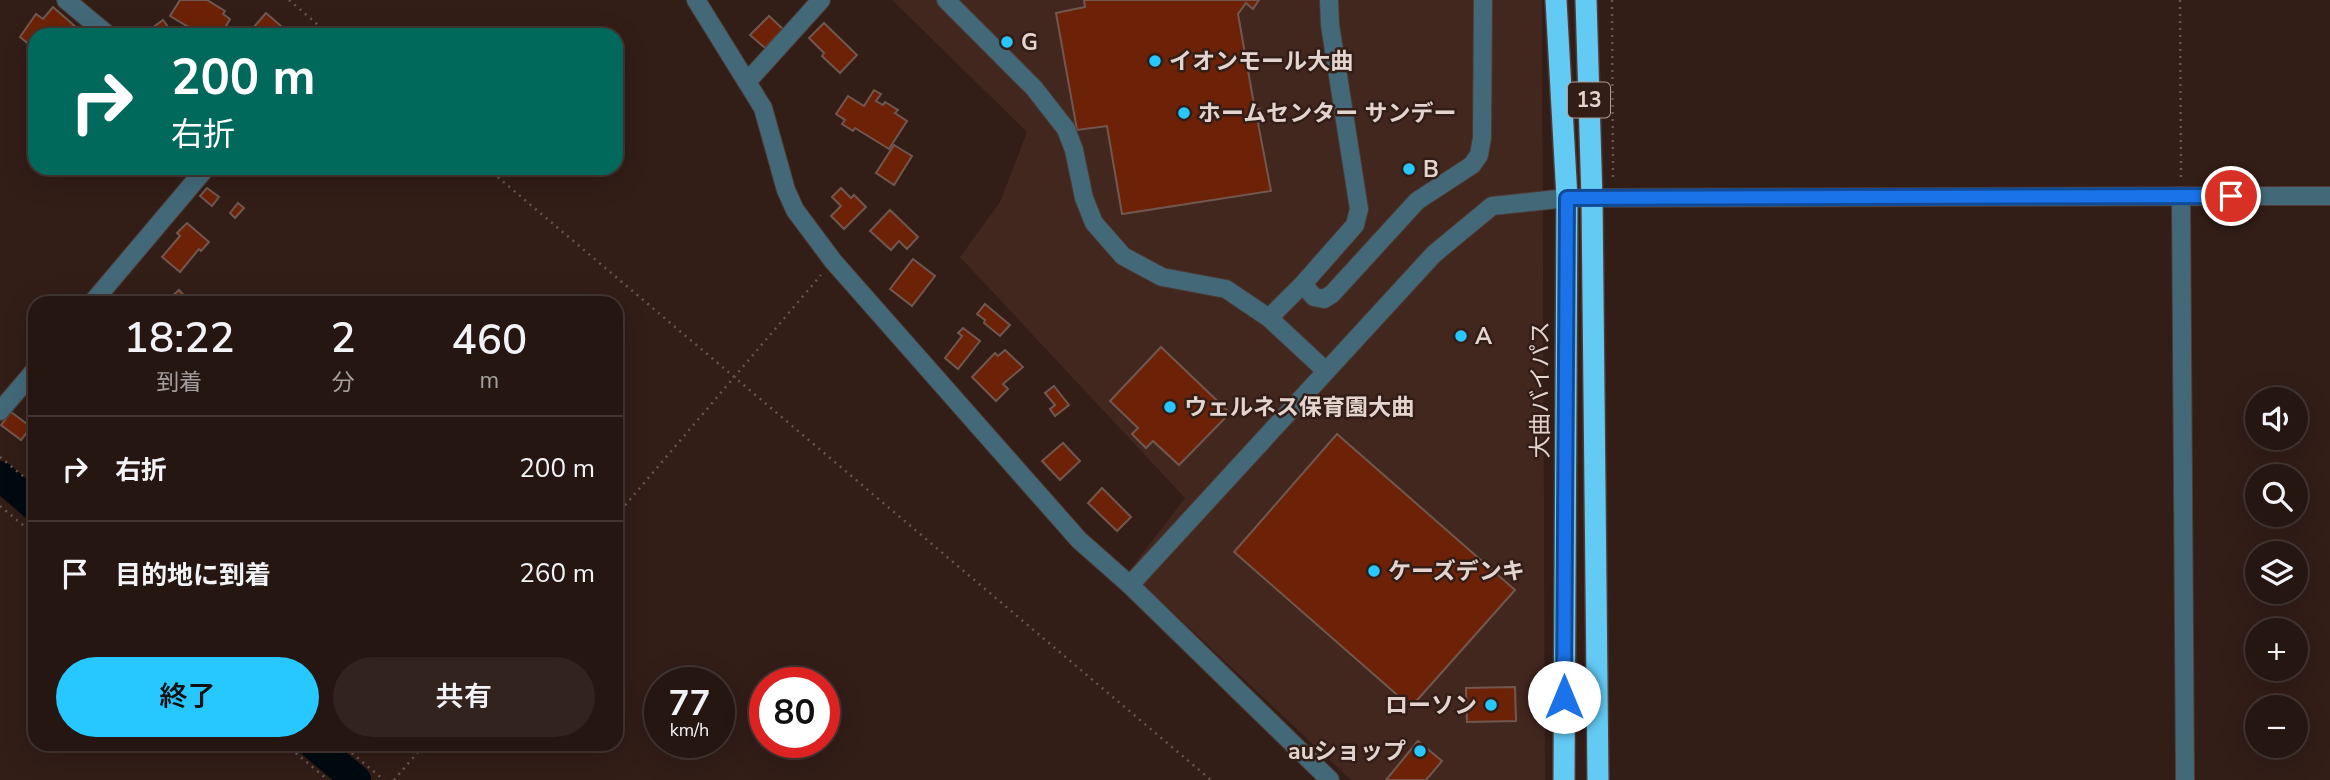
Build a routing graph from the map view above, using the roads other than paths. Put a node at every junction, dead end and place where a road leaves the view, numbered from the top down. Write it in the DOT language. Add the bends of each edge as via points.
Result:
graph roads {
  1 [pos="66,0"];
  2 [pos="696,0"];
  3 [pos="821,0"];
  4 [pos="946,0"];
  5 [pos="1329,0"];
  6 [pos="1483,0"];
  7 [pos="1556,0"];
  8 [pos="1586,0"];
  9 [pos="99,28"];
  10 [pos="747,82"];
  11 [pos="200,175"];
  12 [pos="2181,196"];
  13 [pos="2330,196"];
  14 [pos="1567,198"];
  15 [pos="1603,199"];
  16 [pos="1303,284"];
  17 [pos="98,296"];
  18 [pos="1269,318"];
  19 [pos="1326,372"];
  20 [pos="28,378"];
  21 [pos="0,411"];
  22 [pos="1130,585"];
  23 [pos="1330,780"];
  24 [pos="1564,780"];
  25 [pos="1598,780"];
  26 [pos="2185,780"];
  1 -- 9 [label="street"];
  2 -- 10 [label="street"];
  3 -- 10 [label="street"];
  4 -- 18 [label="street" via="1034,88 1066,129 1094,223 1123,256 1162,277 1226,289"];
  5 -- 16 [label="street" via="1359,209 1355,225"];
  6 -- 16 [label="street" via="1479,155 1417,201 1332,294 1324,299 1314,297"];
  7 -- 14 [label="highway, 大曲バイパス / 13"];
  8 -- 15 [label="highway, 13"];
  10 -- 22 [label="street" via="763,108 795,210 833,261 1050,509"];
  11 -- 17 [label="street"];
  12 -- 13 [label="street"];
  12 -- 15 [label="street"];
  12 -- 26 [label="street"];
  14 -- 15 [label="street"];
  14 -- 19 [label="street" via="1492,206 1434,254"];
  14 -- 24 [label="highway, 大曲バイパス / 13"];
  15 -- 25 [label="highway, 13"];
  16 -- 18 [label="street"];
  18 -- 19 [label="street"];
  19 -- 22 [label="street"];
  20 -- 21 [label="street"];
  22 -- 23 [label="street"];
}
